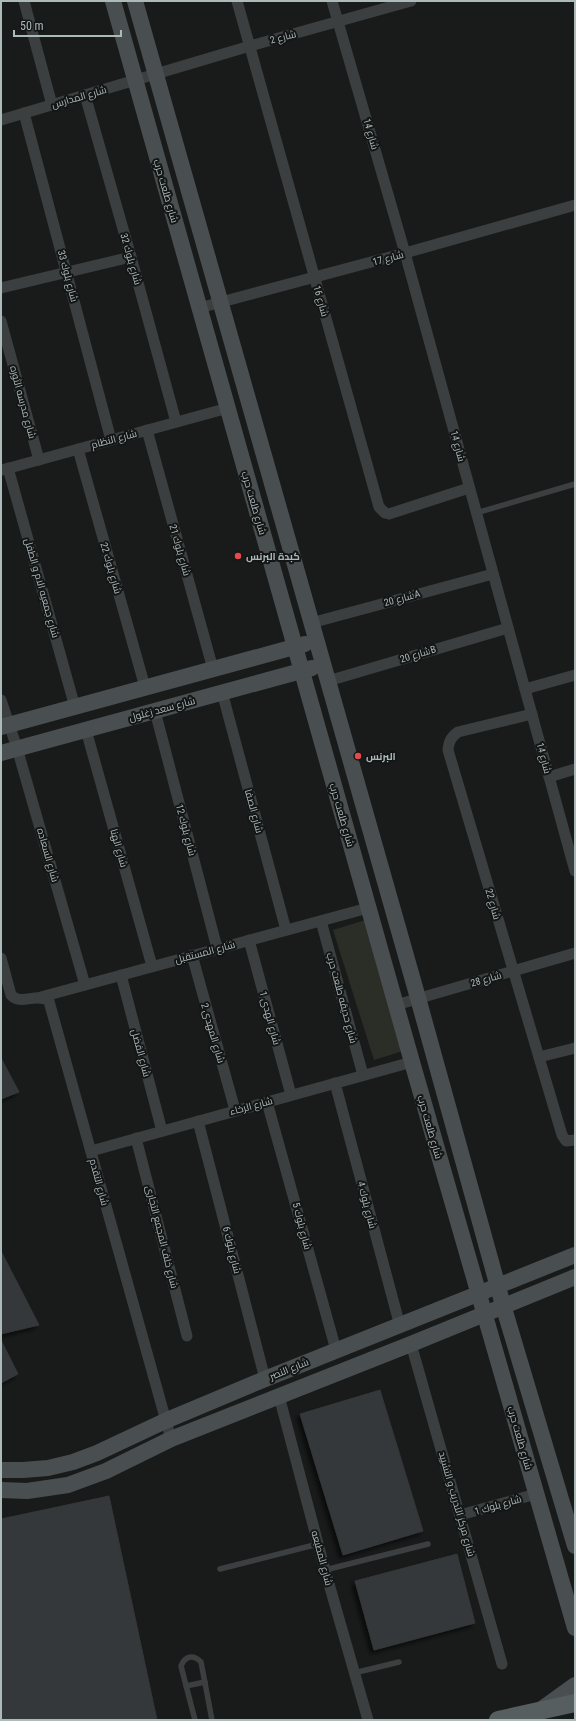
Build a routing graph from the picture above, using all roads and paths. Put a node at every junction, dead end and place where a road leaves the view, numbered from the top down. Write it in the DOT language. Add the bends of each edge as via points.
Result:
graph roads {
  1 [pos="24,1"];
  2 [pos="113,1"];
  3 [pos="135,1"];
  4 [pos="237,1"];
  5 [pos="332,1"];
  6 [pos="411,1"];
  7 [pos="339,21"];
  8 [pos="250,46"];
  9 [pos="156,74"];
  10 [pos="135,80"];
  11 [pos="84,95"];
  12 [pos="52,105"];
  13 [pos="24,113"];
  14 [pos="1,120"];
  15 [pos="575,205"];
  16 [pos="405,253"];
  17 [pos="131,257"];
  18 [pos="66,272"];
  19 [pos="315,278"];
  20 [pos="1,288"];
  21 [pos="221,302"];
  22 [pos="199,308"];
  23 [pos="1,321"];
  24 [pos="228,408"];
  25 [pos="176,422"];
  26 [pos="147,430"];
  27 [pos="111,440"];
  28 [pos="78,449"];
  29 [pos="39,460"];
  30 [pos="4,469"];
  31 [pos="575,484"];
  32 [pos="469,488"];
  33 [pos="476,513"];
  34 [pos="493,574"];
  35 [pos="311,623"];
  36 [pos="508,628"];
  37 [pos="316,640"];
  38 [pos="295,646"];
  39 [pos="323,664"];
  40 [pos="213,669"];
  41 [pos="302,670"];
  42 [pos="575,675"];
  43 [pos="328,681"];
  44 [pos="145,687"];
  45 [pos="525,690"];
  46 [pos="222,692"];
  47 [pos="1,700"];
  48 [pos="75,707"];
  49 [pos="155,711"];
  50 [pos="532,714"];
  51 [pos="5,726"];
  52 [pos="86,730"];
  53 [pos="17,748"];
  54 [pos="1,753"];
  55 [pos="575,769"];
  56 [pos="549,777"];
  57 [pos="573,854"];
  58 [pos="575,871"];
  59 [pos="368,908"];
  60 [pos="321,920"];
  61 [pos="286,930"];
  62 [pos="249,940"];
  63 [pos="217,948"];
  64 [pos="575,952"];
  65 [pos="192,955"];
  66 [pos="1,958"];
  67 [pos="152,966"];
  68 [pos="513,971"];
  69 [pos="120,975"];
  70 [pos="85,985"];
  71 [pos="41,997"];
  72 [pos="418,998"];
  73 [pos="396,1005"];
  74 [pos="575,1048"];
  75 [pos="539,1058"];
  76 [pos="412,1062"];
  77 [pos="363,1075"];
  78 [pos="334,1083"];
  79 [pos="291,1095"];
  80 [pos="267,1102"];
  81 [pos="235,1110"];
  82 [pos="198,1121"];
  83 [pos="162,1131"];
  84 [pos="136,1138"];
  85 [pos="575,1140"];
  86 [pos="91,1151"];
  87 [pos="575,1254"];
  88 [pos="575,1277"];
  89 [pos="499,1286"];
  90 [pos="479,1294"];
  91 [pos="503,1305"];
  92 [pos="484,1313"];
  93 [pos="400,1326"];
  94 [pos="187,1336"];
  95 [pos="411,1344"];
  96 [pos="336,1350"];
  97 [pos="265,1379"];
  98 [pos="279,1396"];
  99 [pos="165,1421"];
  100 [pos="171,1439"];
  101 [pos="1,1470"];
  102 [pos="1,1490"];
  103 [pos="536,1494"];
  104 [pos="460,1516"];
  105 [pos="318,1544"];
  106 [pos="428,1544"];
  107 [pos="575,1546"];
  108 [pos="220,1569"];
  109 [pos="325,1570"];
  110 [pos="575,1628"];
  111 [pos="399,1662"];
  112 [pos="502,1664"];
  113 [pos="354,1673"];
  114 [pos="205,1682"];
  115 [pos="575,1685"];
  116 [pos="186,1686"];
  117 [pos="575,1703"];
  118 [pos="537,1712"];
  119 [pos="194,1720"];
  120 [pos="212,1720"];
  121 [pos="368,1720"];
  122 [pos="498,1720"];
  1 -- 12 [label="street"];
  2 -- 10 [label="street, شارع طلعت حرب"];
  3 -- 9 [label="street"];
  4 -- 8 [label="street, شارع 16"];
  5 -- 7 [label="street, شارع 14"];
  6 -- 7 [label="street, شارع 2"];
  7 -- 8 [label="street, شارع 2"];
  7 -- 16 [label="street, شارع 14"];
  8 -- 9 [label="street, شارع 2"];
  8 -- 19 [label="street, شارع 16"];
  9 -- 10 [label="street, شارع المدارس"];
  9 -- 21 [label="street"];
  10 -- 11 [label="street, شارع المدارس"];
  10 -- 22 [label="street, شارع طلعت حرب"];
  11 -- 12 [label="street, شارع المدارس"];
  11 -- 17 [label="street, شارع بلوك 32"];
  12 -- 13 [label="street, شارع المدارس"];
  13 -- 14 [label="street, شارع المدارس"];
  13 -- 18 [label="street, شارع بلوك 33"];
  15 -- 16 [label="street, شارع 17"];
  16 -- 19 [label="street, شارع 17"];
  16 -- 32 [label="street, شارع 14"];
  17 -- 18 [label="street"];
  17 -- 25 [label="street, شارع بلوك 32"];
  18 -- 20 [label="street"];
  18 -- 27 [label="street, شارع بلوك 33"];
  19 -- 21 [label="street, شارع 17"];
  19 -- 32 [label="street, شارع 16" via="381,511 389,514"];
  21 -- 22 [label="street, شارع 17"];
  21 -- 35 [label="street"];
  22 -- 24 [label="street, شارع طلعت حرب"];
  23 -- 29 [label="street, شارع مدرسه الثوره"];
  24 -- 25 [label="street, شارع النظام"];
  24 -- 38 [label="street, شارع طلعت حرب"];
  25 -- 26 [label="street, شارع النظام"];
  26 -- 27 [label="street, شارع النظام"];
  26 -- 40 [label="street, شارع بلوك 21"];
  27 -- 28 [label="street, شارع النظام"];
  28 -- 29 [label="street, شارع النظام"];
  28 -- 44 [label="street, شارع بلوك 22"];
  29 -- 30 [label="street, شارع النظام"];
  30 -- 48 [label="street, شارع جمعيه الام و الطفل"];
  31 -- 33 [label="lane"];
  32 -- 33 [label="street, شارع 14"];
  33 -- 34 [label="street, شارع 14"];
  34 -- 35 [label="street, شارع 20A"];
  34 -- 36 [label="street, شارع 14"];
  35 -- 37 [label="street"];
  36 -- 43 [label="street, شارع 20B"];
  36 -- 45 [label="street, شارع 14"];
  37 -- 38 [label="street"];
  37 -- 39 [label="street"];
  38 -- 40 [label="street"];
  38 -- 41 [label="street, شارع طلعت حرب"];
  39 -- 41 [label="street, شارع سعد زغلول"];
  39 -- 43 [label="street"];
  40 -- 44 [label="street"];
  41 -- 46 [label="street, شارع سعد زغلول"];
  41 -- 59 [label="street, شارع طلعت حرب"];
  42 -- 45 [label="street"];
  43 -- 72 [label="street"];
  44 -- 48 [label="street"];
  45 -- 50 [label="street, شارع 14"];
  46 -- 49 [label="street, شارع سعد زغلول"];
  46 -- 61 [label="street, شارع الصفا"];
  47 -- 51 [label="street"];
  48 -- 51 [label="street"];
  49 -- 52 [label="street, شارع سعد زغلول"];
  49 -- 63 [label="street, شارع بلوك 12"];
  50 -- 56 [label="street, شارع 14"];
  50 -- 68 [label="street, شارع 22" via="458,732 452,736 448,750"];
  51 -- 53 [label="street, شارع السعاده"];
  52 -- 53 [label="street, شارع سعد زغلول"];
  52 -- 67 [label="street, شارع الهنا"];
  53 -- 54 [label="street, شارع سعد زغلول"];
  53 -- 70 [label="street, شارع السعاده"];
  55 -- 56 [label="street"];
  56 -- 57 [label="street, شارع 14"];
  57 -- 58 [label="street, شارع 14"];
  59 -- 60 [label="street, شارع المستقبل"];
  59 -- 73 [label="street, شارع طلعت حرب"];
  60 -- 61 [label="street, شارع المستقبل"];
  60 -- 77 [label="street, شارع حديقه طلعت حرب"];
  61 -- 62 [label="street, شارع المستقبل"];
  62 -- 63 [label="street, شارع المستقبل"];
  62 -- 79 [label="street, شارع الهدى 1"];
  63 -- 65 [label="street, شارع المستقبل"];
  64 -- 68 [label="street, شارع 28"];
  65 -- 67 [label="street, شارع المستقبل"];
  65 -- 81 [label="street, شارع المهدى 2"];
  66 -- 71 [label="street" via="14,998 18,1000"];
  67 -- 69 [label="street, شارع المستقبل"];
  68 -- 72 [label="street, شارع 28"];
  68 -- 75 [label="street, شارع 22"];
  69 -- 70 [label="street, شارع المستقبل"];
  69 -- 83 [label="street, شارع الفضل"];
  70 -- 71 [label="street, شارع المستقبل"];
  71 -- 86 [label="street, شارع التقدم" via="50,1004"];
  72 -- 73 [label="street, شارع 28"];
  72 -- 89 [label="street"];
  73 -- 76 [label="street, شارع طلعت حرب"];
  74 -- 75 [label="street"];
  75 -- 85 [label="street, شارع 22" via="563,1138 570,1142"];
  76 -- 77 [label="street, شارع الرخاء"];
  76 -- 90 [label="street, شارع طلعت حرب"];
  77 -- 78 [label="street, شارع الرخاء"];
  78 -- 79 [label="street, شارع الرخاء"];
  78 -- 93 [label="street, شارع بلوك 4"];
  79 -- 80 [label="street, شارع الرخاء"];
  80 -- 81 [label="street, شارع الرخاء"];
  80 -- 96 [label="street, شارع بلوك 5"];
  81 -- 82 [label="street, شارع الرخاء"];
  82 -- 83 [label="street, شارع الرخاء"];
  82 -- 97 [label="street, شارع بلوك 6"];
  83 -- 84 [label="street, شارع الرخاء"];
  84 -- 86 [label="street, شارع الرخاء"];
  84 -- 94 [label="street, شارع خلف المجمع التجارى"];
  86 -- 99 [label="street, شارع التقدم"];
  87 -- 89 [label="street, شارع النصر"];
  88 -- 91 [label="street"];
  89 -- 90 [label="street, شارع النصر"];
  89 -- 91 [label="street"];
  90 -- 92 [label="street, شارع طلعت حرب"];
  90 -- 93 [label="street, شارع النصر"];
  91 -- 92 [label="street"];
  91 -- 107 [label="street"];
  92 -- 95 [label="street"];
  92 -- 103 [label="street, شارع طلعت حرب"];
  93 -- 96 [label="street, شارع النصر"];
  95 -- 98 [label="street"];
  95 -- 104 [label="street, شارع مركز التدريب و التشييد"];
  96 -- 97 [label="street, شارع النصر"];
  97 -- 99 [label="street, شارع النصر"];
  98 -- 100 [label="street"];
  98 -- 105 [label="street, شارع المطبعه"];
  99 -- 100 [label="street, شارع التقدم"];
  99 -- 101 [label="street, شارع النصر" via="73,1462 48,1468"];
  100 -- 102 [label="street" via="106,1471 68,1485 27,1491"];
  103 -- 104 [label="street, شارع بلوك 1"];
  103 -- 110 [label="street, شارع طلعت حرب"];
  104 -- 112 [label="street, شارع مركز التدريب و التشييد"];
  105 -- 108 [label="lane"];
  105 -- 109 [label="street, شارع المطبعه"];
  106 -- 109 [label="lane"];
  109 -- 113 [label="street, شارع المطبعه"];
  111 -- 113 [label="lane"];
  113 -- 121 [label="street, شارع المطبعه"];
  114 -- 116 [label="lane"];
  114 -- 116 [label="lane" via="201,1662 192,1656 183,1661 181,1666"];
  114 -- 120 [label="lane"];
  115 -- 118 [label="street"];
  116 -- 119 [label="lane"];
  117 -- 118 [label="main road"];
  118 -- 122 [label="main road"];
}
